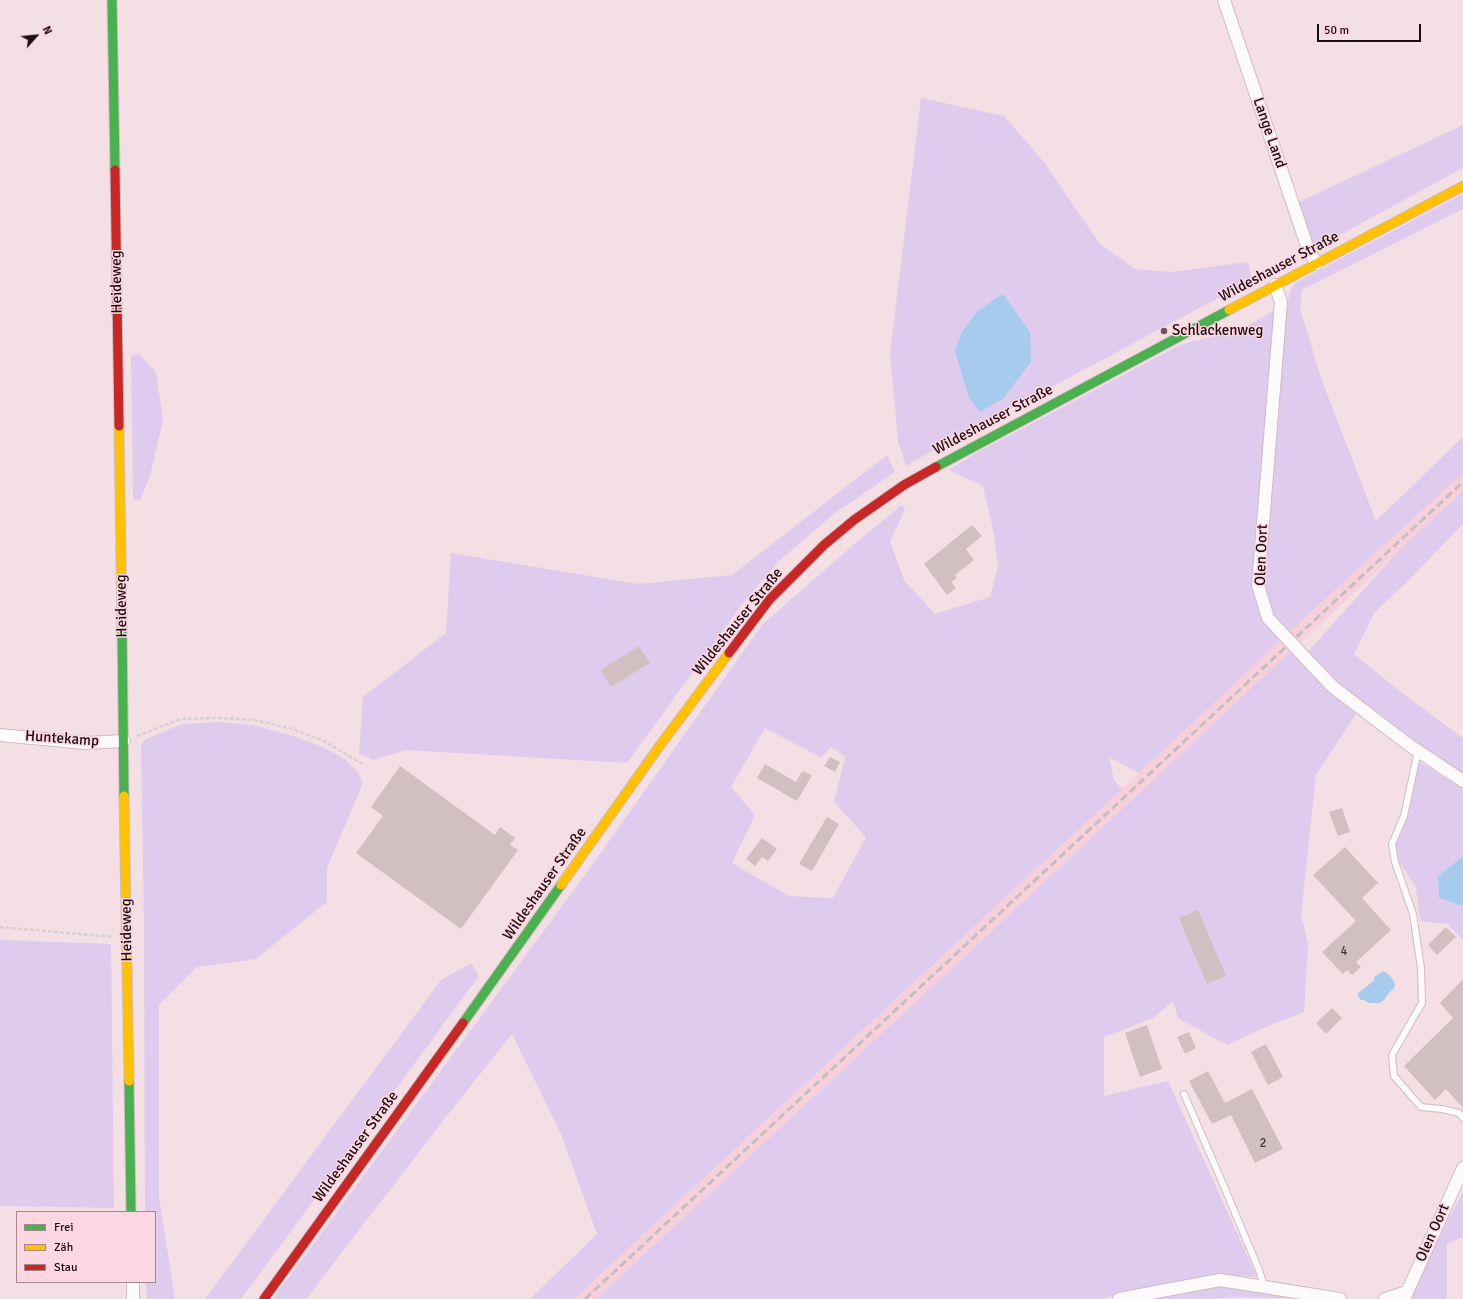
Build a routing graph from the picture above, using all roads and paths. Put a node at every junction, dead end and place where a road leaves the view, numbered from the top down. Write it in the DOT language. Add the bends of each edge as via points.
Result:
graph roads {
  1 [pos="112,0"];
  2 [pos="1224,0"];
  3 [pos="1463,186"];
  4 [pos="1316,264"];
  5 [pos="1275,285"];
  6 [pos="0,735"];
  7 [pos="124,741"];
  8 [pos="1418,751"];
  9 [pos="364,765"];
  10 [pos="1463,782"];
  11 [pos="0,928"];
  12 [pos="127,938"];
  13 [pos="1184,1094"];
  14 [pos="1463,1118"];
  15 [pos="1463,1168"];
  16 [pos="131,1211"];
  17 [pos="133,1283"];
  18 [pos="1264,1286"];
  19 [pos="1405,1295"];
  20 [pos="133,1299"];
  21 [pos="264,1299"];
  22 [pos="1119,1299"];
  23 [pos="1340,1299"];
  24 [pos="1385,1299"];
  1 -- 7 [label="main road, Heideweg"];
  2 -- 4 [label="street, Lange Land" via="1306,244"];
  3 -- 4 [label="main road, Wildeshauser Straße"];
  4 -- 5 [label="main road, Wildeshauser Straße"];
  5 -- 8 [label="street, Olen Oort, bridge" via="1281,302 1258,585 1268,618 1333,687"];
  5 -- 21 [label="main road, Wildeshauser Straße" via="904,485 854,520 787,581 754,620 661,744"];
  6 -- 7 [label="street, Huntekamp" via="85,743"];
  7 -- 9 [label="path" via="181,719 254,720 293,729 324,741"];
  7 -- 12 [label="main road, Heideweg"];
  8 -- 10 [label="street, Olen Oort"];
  8 -- 14 [label="lane" via="1404,816 1392,844 1413,914 1421,968 1422,1003 1392,1055 1394,1076 1421,1107 1459,1113"];
  11 -- 12 [label="path"];
  12 -- 16 [label="main road, Heideweg"];
  13 -- 18 [label="lane"];
  15 -- 19 [label="street, Olen Oort"];
  17 -- 20 [label="street"];
  18 -- 22 [label="street" via="1220,1280"];
  18 -- 23 [label="street"];
  19 -- 24 [label="street"];
}
